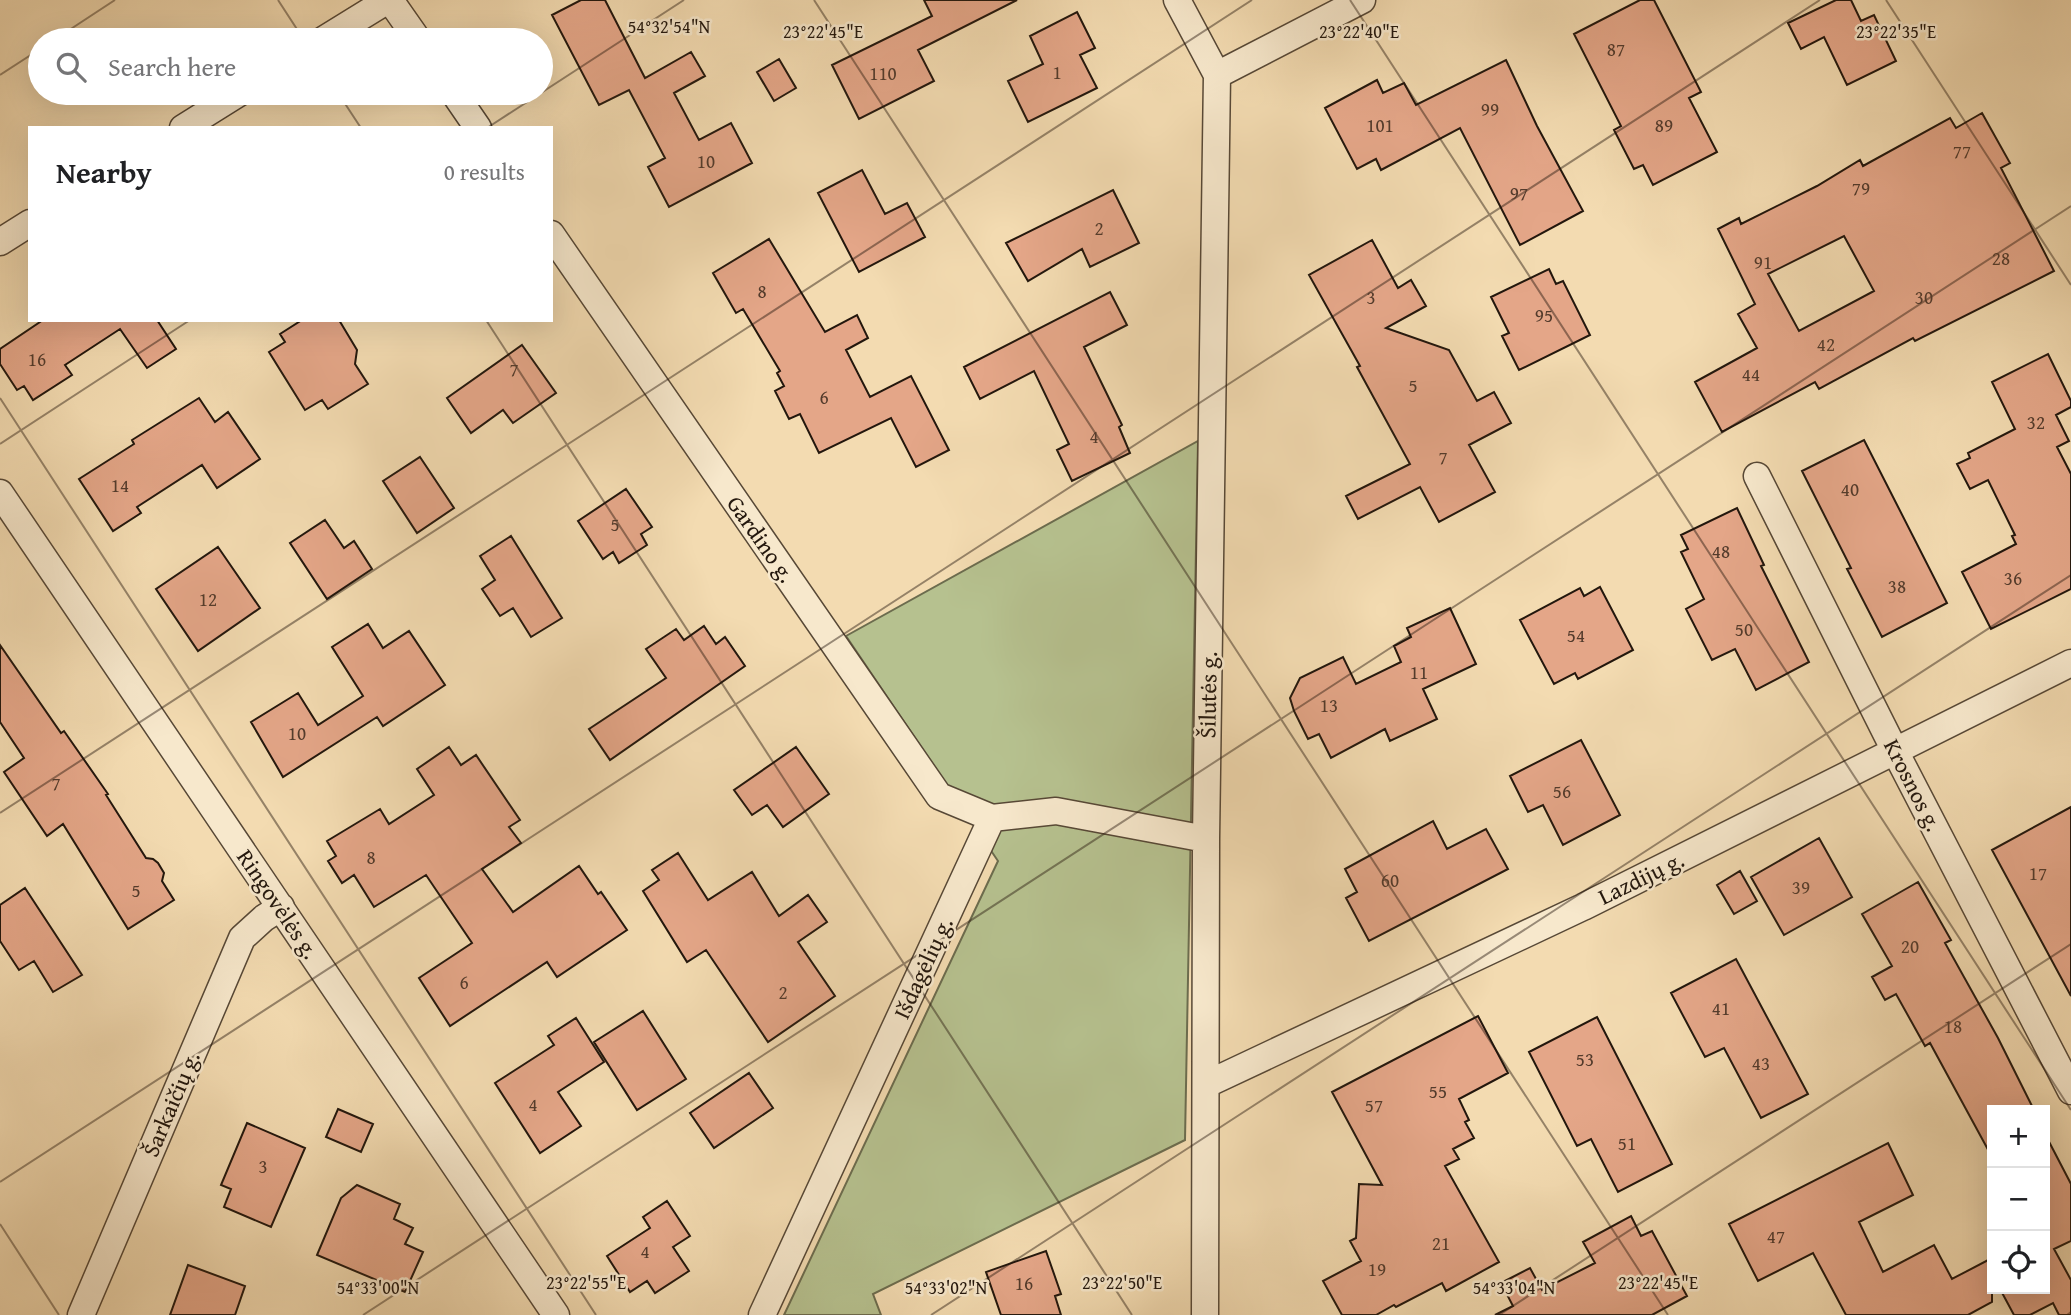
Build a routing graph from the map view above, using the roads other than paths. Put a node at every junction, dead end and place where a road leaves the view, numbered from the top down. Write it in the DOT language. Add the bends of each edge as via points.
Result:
graph roads {
  1 [pos="389,0"];
  2 [pos="1177,0"];
  3 [pos="1362,0"];
  4 [pos="343,28"];
  5 [pos="409,28"];
  6 [pos="1217,75"];
  7 [pos="220,105"];
  8 [pos="462,105"];
  9 [pos="186,126"];
  10 [pos="477,126"];
  11 [pos="28,224"];
  12 [pos="553,237"];
  13 [pos="0,242"];
  14 [pos="1757,477"];
  15 [pos="0,493"];
  16 [pos="2071,663"];
  17 [pos="1895,751"];
  18 [pos="992,818"];
  19 [pos="1206,839"];
  20 [pos="281,907"];
  21 [pos="1207,1084"];
  22 [pos="2071,1091"];
  23 [pos="81,1315"];
  24 [pos="556,1315"];
  25 [pos="762,1315"];
  26 [pos="1205,1315"];
  1 -- 4 [label="street"];
  1 -- 5 [label="street"];
  2 -- 6 [label="street"];
  3 -- 6 [label="street"];
  6 -- 19 [label="street, Šilutės g."];
  7 -- 9 [label="street"];
  8 -- 10 [label="street"];
  11 -- 13 [label="street"];
  12 -- 18 [label="street, Gardino g." via="939,796"];
  14 -- 17 [label="street, Krosnos g."];
  15 -- 20 [label="street, Ringovėlės g."];
  16 -- 17 [label="street, Lazdijų g."];
  17 -- 21 [label="street, Lazdijų g." via="1583,907"];
  17 -- 22 [label="street, Krosnos g."];
  18 -- 19 [label="street" via="1056,811"];
  18 -- 25 [label="street, Išdagėlių g."];
  19 -- 21 [label="street, Šilutės g."];
  20 -- 23 [label="street, Šarkaičių g." via="242,938"];
  20 -- 24 [label="street, Ringovėlės g."];
  21 -- 26 [label="street, Šilutės g."];
}
